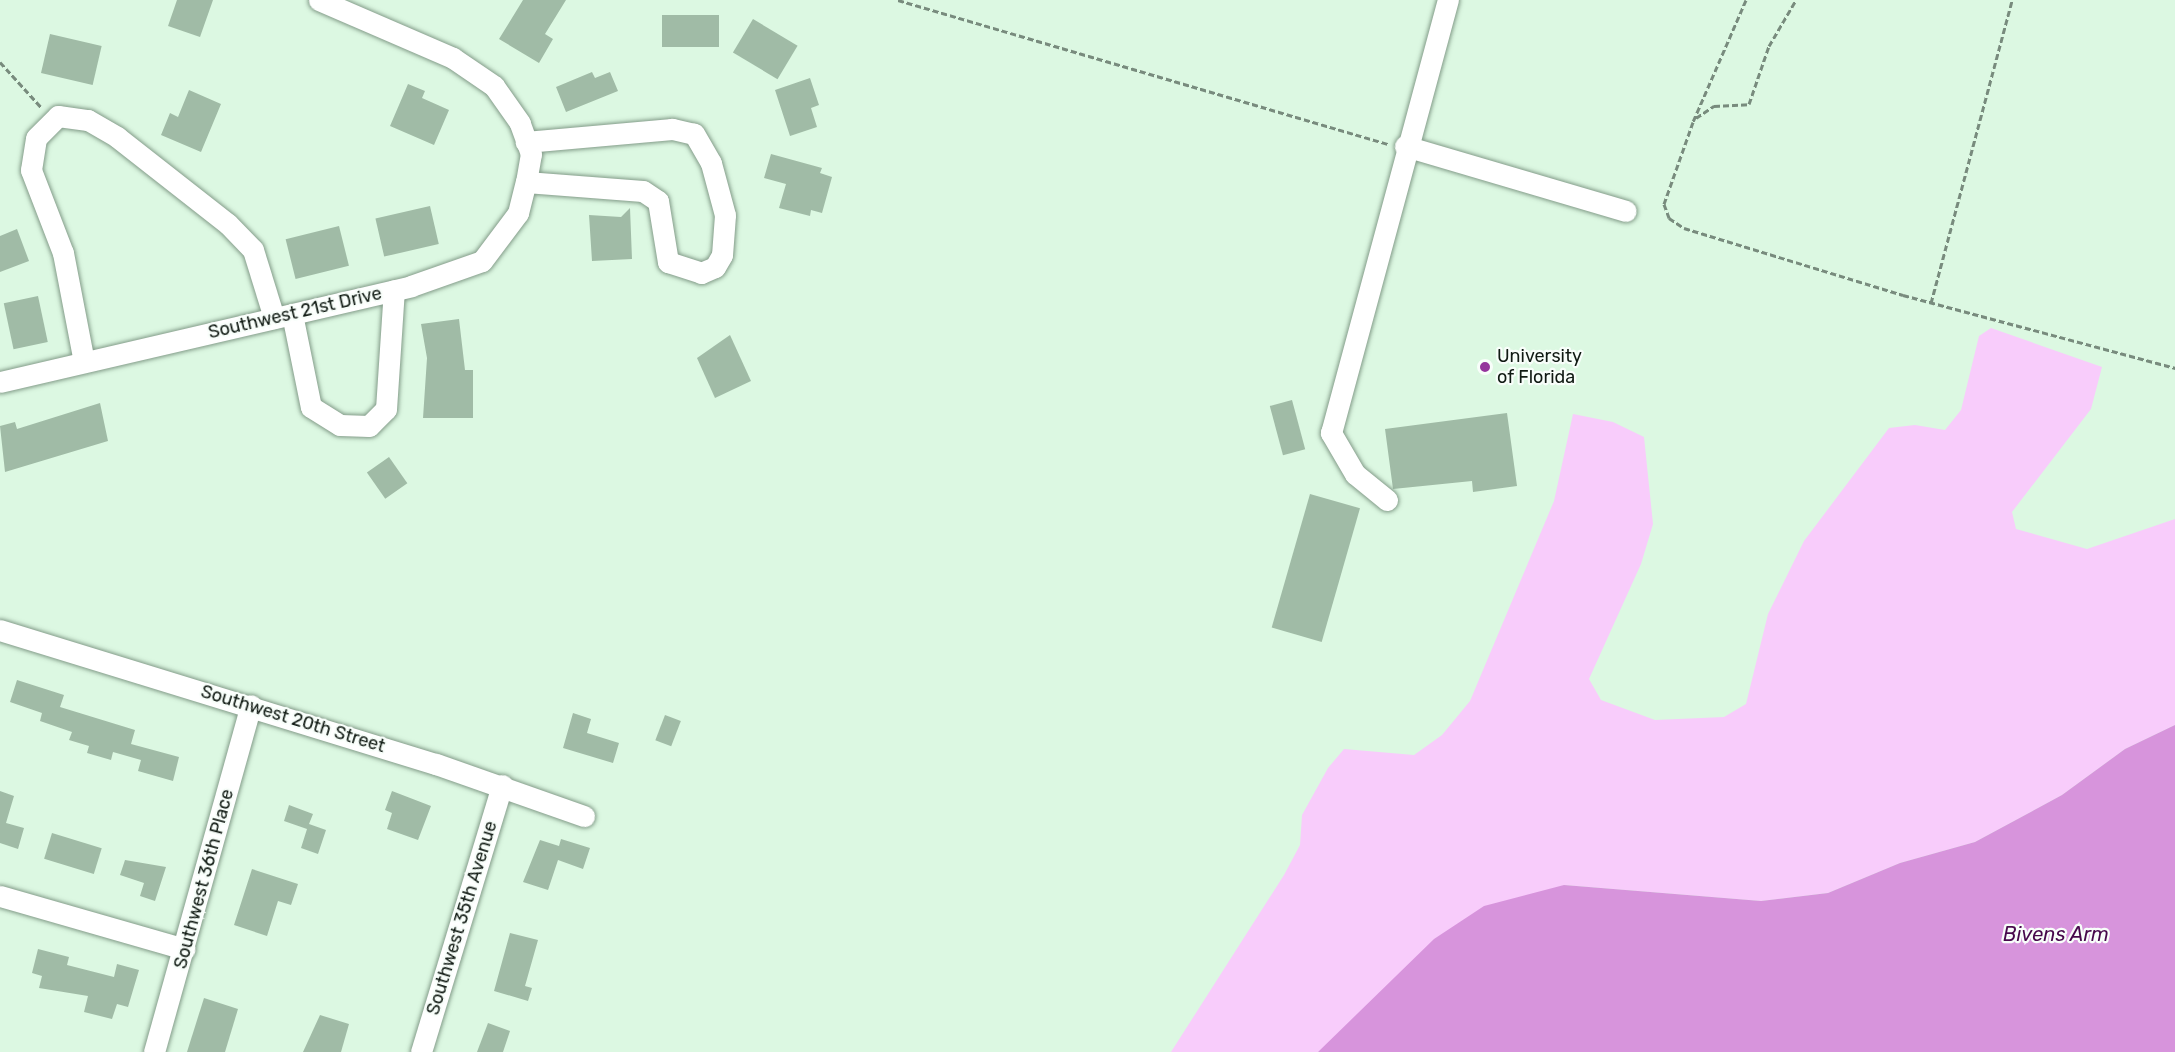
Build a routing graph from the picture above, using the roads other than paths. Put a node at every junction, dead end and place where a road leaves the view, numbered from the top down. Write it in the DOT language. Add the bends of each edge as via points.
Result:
graph roads {
  1 [pos="319,0"];
  2 [pos="1448,0"];
  3 [pos="526,142"];
  4 [pos="1404,150"];
  5 [pos="529,174"];
  6 [pos="1626,211"];
  7 [pos="394,290"];
  8 [pos="283,316"];
  9 [pos="84,362"];
  10 [pos="0,382"];
  11 [pos="1387,500"];
  12 [pos="0,630"];
  13 [pos="251,705"];
  14 [pos="502,785"];
  15 [pos="584,816"];
  16 [pos="0,896"];
  17 [pos="185,950"];
  18 [pos="154,1052"];
  19 [pos="422,1052"];
  1 -- 3 [label="street" via="453,58 494,86"];
  2 -- 4 [label="street"];
  3 -- 5 [label="street"];
  3 -- 5 [label="street" via="672,129 694,134 711,163 725,215 722,255 715,267 701,273 668,262 658,201 642,191"];
  4 -- 6 [label="street"];
  4 -- 11 [label="street" via="1331,433 1355,474"];
  5 -- 7 [label="street, Southwest 21st Drive" via="518,213 482,261"];
  7 -- 8 [label="street, Southwest 21st Drive"];
  7 -- 8 [label="street" via="386,409 369,426 340,424 311,407"];
  8 -- 9 [label="street, Southwest 21st Drive"];
  8 -- 9 [label="street" via="253,250 228,224 117,137 88,120 53,119 36,138 31,170 63,253"];
  9 -- 10 [label="street, Southwest 21st Drive"];
  12 -- 13 [label="street, Southwest 20th Street"];
  13 -- 14 [label="street, Southwest 20th Street"];
  13 -- 17 [label="street, Southwest 36th Place"];
  14 -- 15 [label="street, Southwest 20th Street"];
  14 -- 19 [label="street, Southwest 35th Avenue"];
  16 -- 17 [label="street"];
  17 -- 18 [label="street, Southwest 36th Place"];
}
